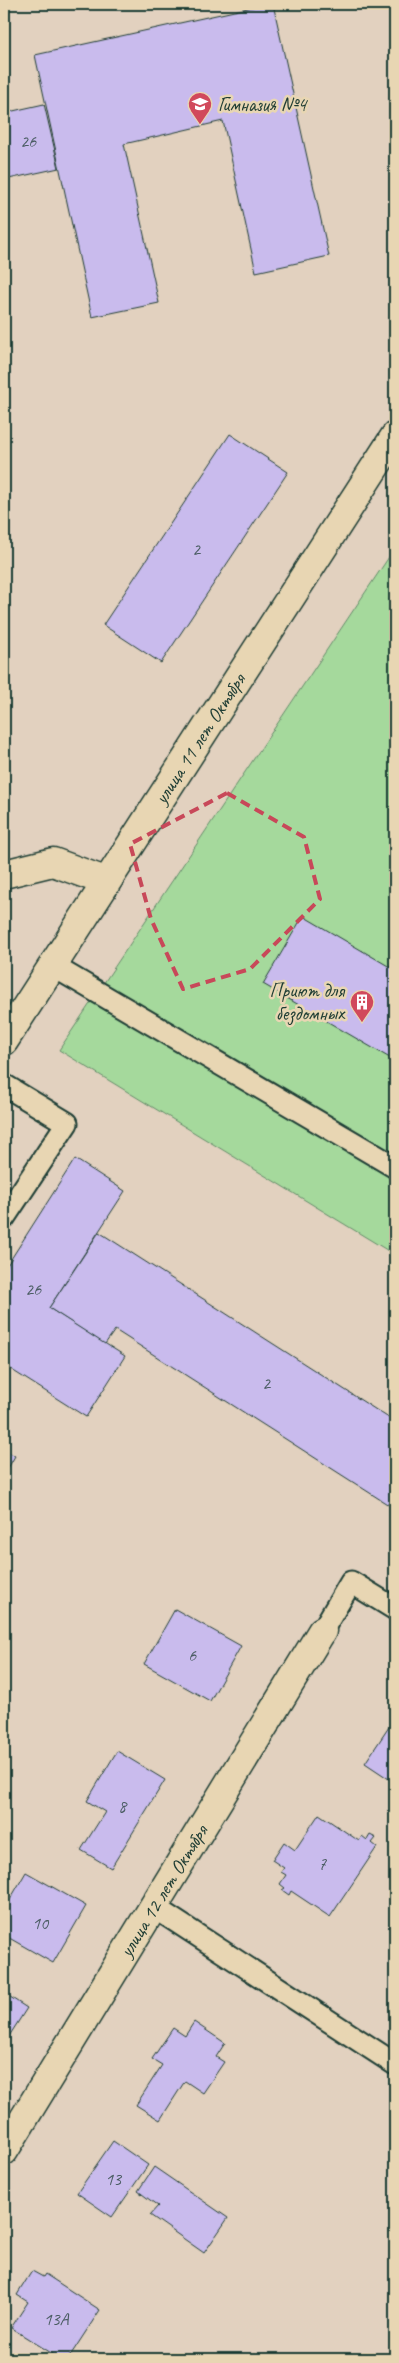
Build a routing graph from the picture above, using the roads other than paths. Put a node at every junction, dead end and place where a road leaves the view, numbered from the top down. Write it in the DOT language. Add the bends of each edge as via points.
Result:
graph roads {
  1 [pos="395,436"];
  2 [pos="4,874"];
  3 [pos="105,881"];
  4 [pos="53,966"];
  5 [pos="4,1041"];
  6 [pos="4,1085"];
  7 [pos="395,1167"];
  8 [pos="4,1218"];
  9 [pos="395,1609"];
  10 [pos="322,1632"];
  11 [pos="154,1906"];
  12 [pos="395,2064"];
  13 [pos="4,2151"];
  1 -- 3 [label="street, улица 11 лет Октября"];
  2 -- 3 [label="street" via="53,862"];
  3 -- 4 [label="street, улица 11 лет Октября"];
  4 -- 5 [label="street, улица 11 лет Октября"];
  4 -- 7 [label="lane"];
  6 -- 8 [label="lane" via="67,1123"];
  9 -- 10 [label="lane" via="350,1582"];
  10 -- 11 [label="street, улица 12 лет Октября"];
  11 -- 12 [label="lane"];
  11 -- 13 [label="street, улица 12 лет Октября"];
}
